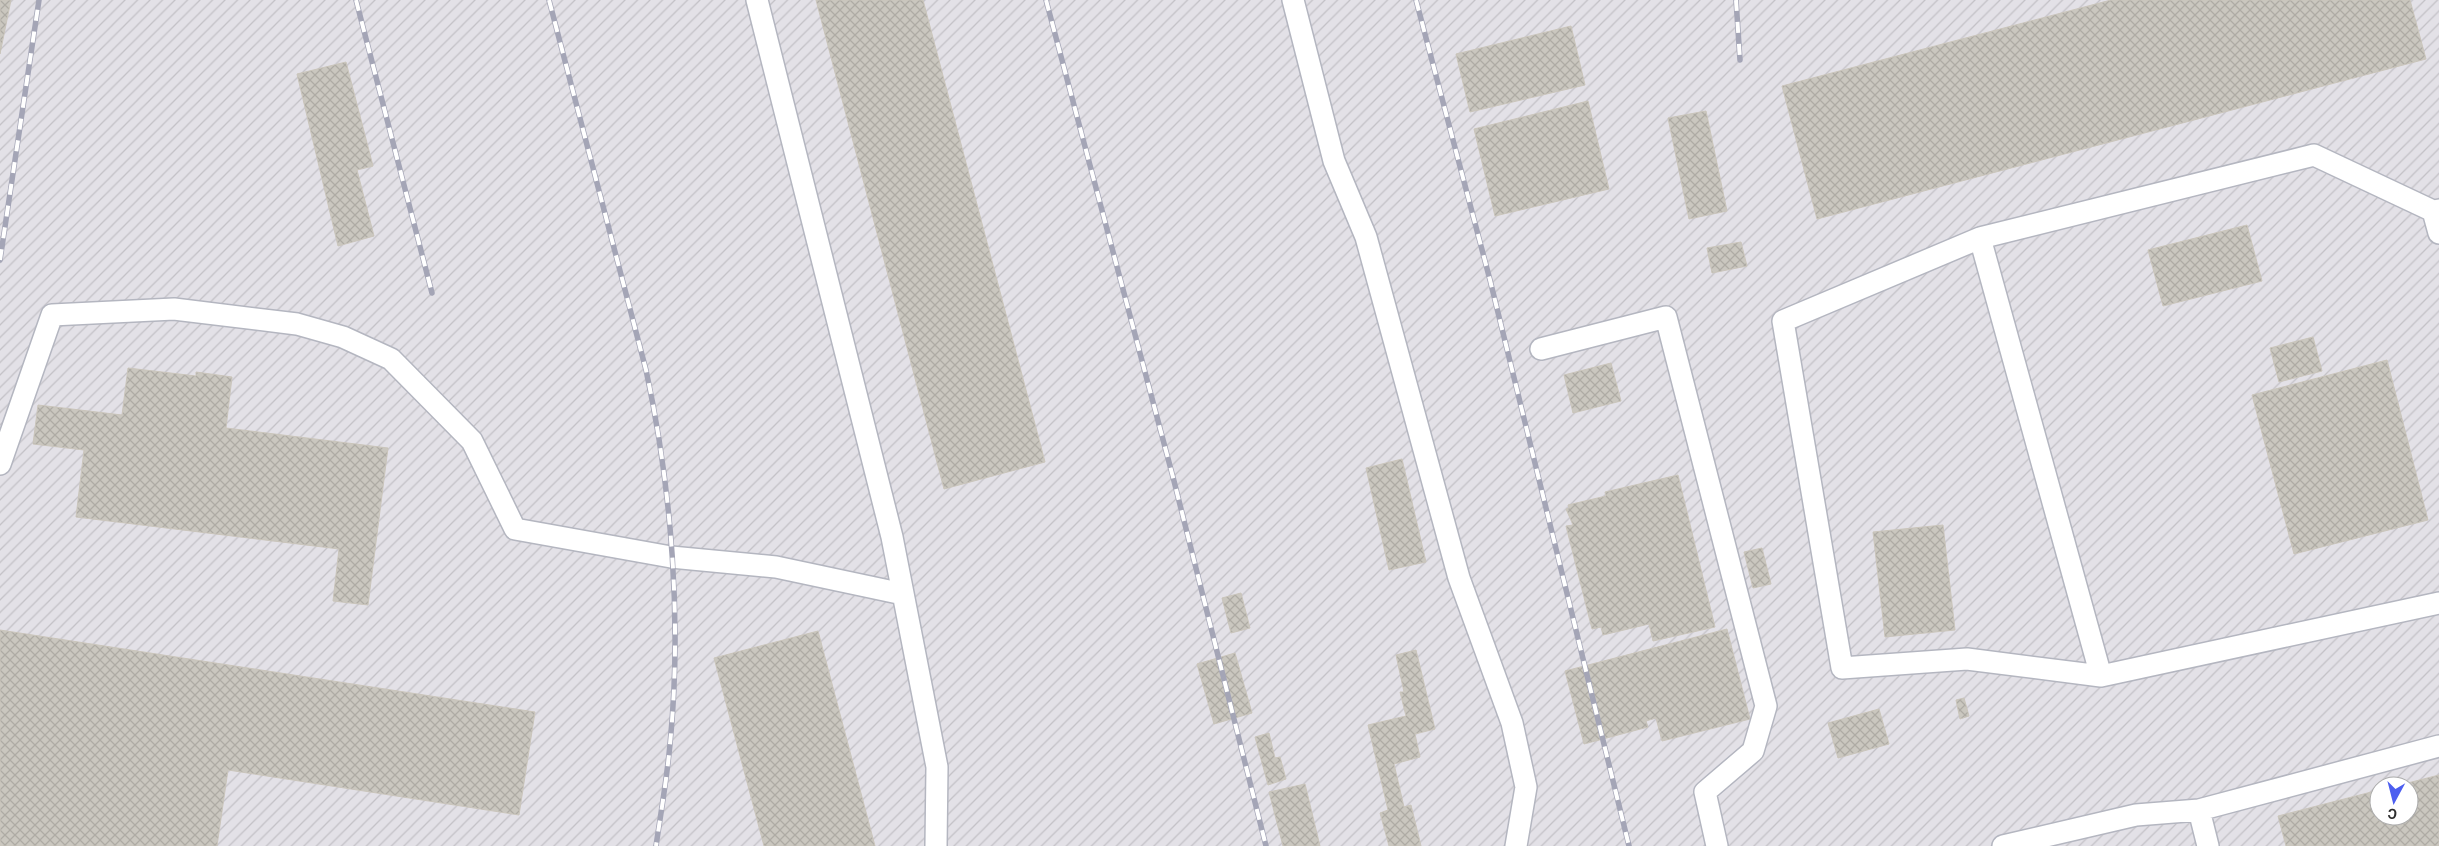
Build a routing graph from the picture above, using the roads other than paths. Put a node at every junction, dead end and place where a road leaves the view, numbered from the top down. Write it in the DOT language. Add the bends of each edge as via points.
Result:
graph roads {
  1 [pos="757,0"];
  2 [pos="1293,0"];
  3 [pos="2436,210"];
  4 [pos="2439,233"];
  5 [pos="1980,238"];
  6 [pos="1541,349"];
  7 [pos="0,464"];
  8 [pos="903,594"];
  9 [pos="2439,603"];
  10 [pos="2101,676"];
  11 [pos="2439,746"];
  12 [pos="2199,810"];
  13 [pos="936,846"];
  14 [pos="1516,846"];
  15 [pos="1717,846"];
  16 [pos="2003,846"];
  17 [pos="2208,846"];
  1 -- 8 [label="lane" via="892,538"];
  2 -- 14 [label="lane" via="1334,161 1366,237 1459,578 1512,723 1526,787"];
  3 -- 4 [label="lane"];
  3 -- 5 [label="lane" via="2314,155"];
  5 -- 10 [label="lane"];
  5 -- 10 [label="lane" via="1783,321 1842,668 1968,659"];
  6 -- 15 [label="lane" via="1666,317 1766,706 1753,751 1705,792"];
  7 -- 8 [label="lane" via="52,315 174,309 297,324 343,338 391,359 472,441 515,529 671,556 776,567"];
  8 -- 13 [label="lane" via="937,767"];
  9 -- 10 [label="lane"];
  11 -- 12 [label="lane"];
  12 -- 16 [label="lane" via="2136,815"];
  12 -- 17 [label="lane"];
}
